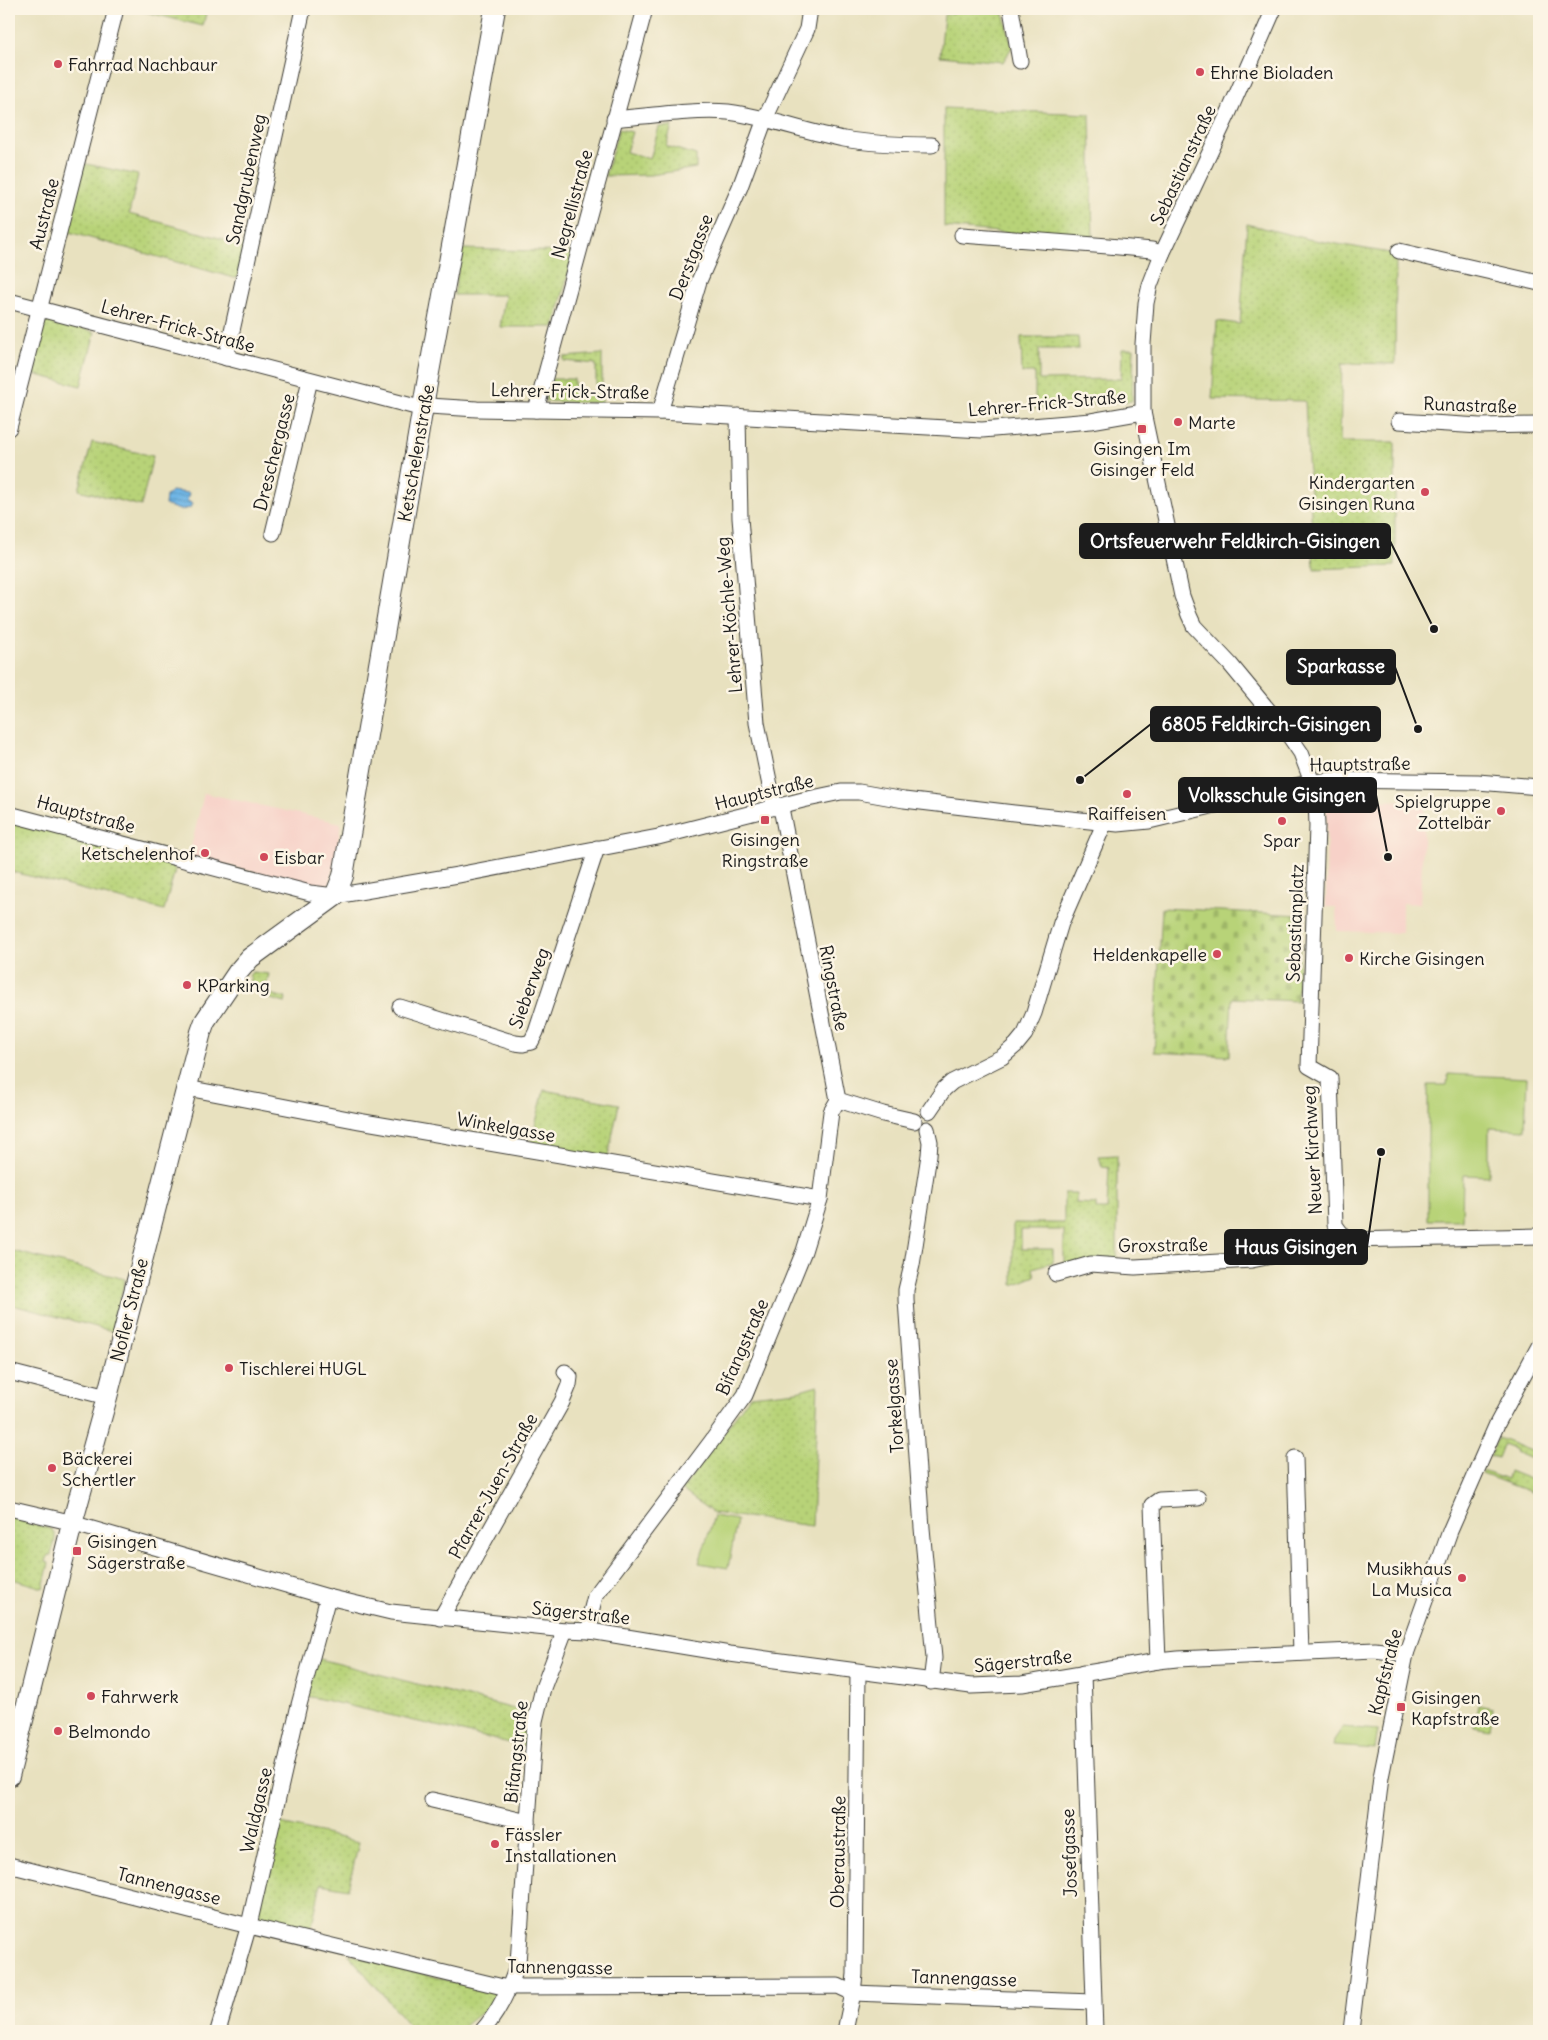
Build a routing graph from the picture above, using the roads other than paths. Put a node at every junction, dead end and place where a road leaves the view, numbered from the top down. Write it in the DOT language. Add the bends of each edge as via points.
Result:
graph roads {
  1 [pos="116,9"];
  2 [pos="304,9"];
  3 [pos="495,9"];
  4 [pos="645,9"];
  5 [pos="810,9"];
  6 [pos="1011,9"];
  7 [pos="1274,9"];
  8 [pos="1020,62"];
  9 [pos="614,119"];
  10 [pos="765,119"];
  11 [pos="932,145"];
  12 [pos="962,235"];
  13 [pos="1399,251"];
  14 [pos="1162,254"];
  15 [pos="1539,283"];
  16 [pos="9,301"];
  17 [pos="39,309"];
  18 [pos="226,358"];
  19 [pos="310,380"];
  20 [pos="423,406"];
  21 [pos="536,410"];
  22 [pos="660,412"];
  23 [pos="1143,412"];
  24 [pos="738,416"];
  25 [pos="1399,421"];
  26 [pos="1539,425"];
  27 [pos="9,428"];
  28 [pos="273,533"];
  29 [pos="1312,782"];
  30 [pos="1539,787"];
  31 [pos="778,808"];
  32 [pos="9,814"];
  33 [pos="1104,824"];
  34 [pos="597,848"];
  35 [pos="335,896"];
  36 [pos="400,1007"];
  37 [pos="1309,1066"];
  38 [pos="187,1088"];
  39 [pos="838,1100"];
  40 [pos="928,1111"];
  41 [pos="914,1121"];
  42 [pos="927,1129"];
  43 [pos="820,1199"];
  44 [pos="1539,1236"];
  45 [pos="1346,1240"];
  46 [pos="1056,1274"];
  47 [pos="1539,1346"];
  48 [pos="9,1372"];
  49 [pos="566,1372"];
  50 [pos="107,1397"];
  51 [pos="1295,1458"];
  52 [pos="1198,1498"];
  53 [pos="9,1508"];
  54 [pos="72,1524"];
  55 [pos="328,1597"];
  56 [pos="441,1618"];
  57 [pos="565,1630"];
  58 [pos="590,1631"];
  59 [pos="1301,1653"];
  60 [pos="1406,1654"];
  61 [pos="1158,1661"];
  62 [pos="858,1672"];
  63 [pos="1083,1673"];
  64 [pos="931,1682"];
  65 [pos="9,1776"];
  66 [pos="432,1800"];
  67 [pos="528,1822"];
  68 [pos="9,1865"];
  69 [pos="248,1925"];
  70 [pos="510,1987"];
  71 [pos="853,1993"];
  72 [pos="1093,2002"];
  73 [pos="218,2031"];
  74 [pos="482,2031"];
  75 [pos="845,2031"];
  76 [pos="1094,2031"];
  77 [pos="1351,2031"];
  1 -- 17 [label="street, Austraße"];
  2 -- 18 [label="street, Sandgrubenweg"];
  3 -- 20 [label="main road, Ketschelenstraße"];
  4 -- 9 [label="street, Negrellistraße"];
  5 -- 10 [label="street, Derstgasse" via="807,29"];
  6 -- 8 [label="street"];
  7 -- 14 [label="street, Sebastianstraße"];
  9 -- 10 [label="street" via="727,112"];
  9 -- 21 [label="street, Negrellistraße"];
  10 -- 11 [label="street" via="850,140"];
  10 -- 22 [label="street, Derstgasse" via="740,187 698,281"];
  12 -- 14 [label="street, Sebastianstraße" via="1152,250"];
  13 -- 15 [label="street"];
  14 -- 23 [label="street, Sebastianstraße" via="1146,303"];
  16 -- 17 [label="street, Lehrer-Frick-Straße"];
  17 -- 18 [label="street, Lehrer-Frick-Straße"];
  17 -- 27 [label="street, Austraße"];
  18 -- 19 [label="street, Lehrer-Frick-Straße"];
  19 -- 20 [label="street, Lehrer-Frick-Straße" via="416,407"];
  19 -- 28 [label="street, Dreschergasse"];
  20 -- 21 [label="street, Lehrer-Frick-Straße"];
  20 -- 35 [label="main road, Ketschelenstraße" via="343,876"];
  21 -- 22 [label="street, Lehrer-Frick-Straße"];
  22 -- 24 [label="street, Lehrer-Frick-Straße"];
  23 -- 24 [label="street, Lehrer-Frick-Straße" via="1091,421 982,430"];
  23 -- 29 [label="street, Sebastianstraße" via="1182,596 1191,621 1288,734 1301,753"];
  24 -- 31 [label="street, Lehrer-Köchle-Weg" via="740,518 757,723 772,800"];
  25 -- 26 [label="street, Runastraße" via="1480,426"];
  29 -- 30 [label="street, Hauptstraße" via="1478,782"];
  29 -- 33 [label="street, Hauptstraße" via="1149,821"];
  29 -- 37 [label="street, Sebastianplatz" via="1317,826"];
  31 -- 33 [label="street, Hauptstraße" via="841,792 858,792"];
  31 -- 34 [label="street, Hauptstraße" via="686,831"];
  31 -- 39 [label="street, Ringstraße" via="782,813"];
  32 -- 35 [label="street, Hauptstraße"];
  33 -- 40 [label="street" via="1061,923 1025,1034 1002,1057 952,1082"];
  34 -- 35 [label="street, Hauptstraße"];
  34 -- 36 [label="street, Sieberweg" via="531,1042 515,1043"];
  35 -- 38 [label="main road, Nofler Straße" via="250,958 238,972 203,1026"];
  37 -- 45 [label="street, Neuer Kirchweg" via="1330,1078 1335,1225"];
  38 -- 43 [label="street, Winkelgasse" via="359,1121"];
  38 -- 50 [label="main road, Nofler Straße"];
  39 -- 41 [label="street"];
  39 -- 43 [label="street, Bifangstraße" via="831,1112"];
  40 -- 41 [label="street" via="918,1112"];
  40 -- 42 [label="street" via="933,1122"];
  41 -- 42 [label="street" via="918,1128"];
  42 -- 64 [label="street, Torkelgasse" via="929,1155 906,1300 934,1658"];
  43 -- 58 [label="street, Bifangstraße" via="804,1251 745,1394 594,1596"];
  44 -- 45 [label="street, Groxstraße"];
  45 -- 46 [label="street, Groxstraße" via="1252,1260 1135,1267 1092,1264"];
  47 -- 60 [label="street, Kapfstraße" via="1497,1424 1450,1531"];
  48 -- 50 [label="street"];
  49 -- 56 [label="street, Pfarrer-Juen-Straße" via="570,1385 562,1402"];
  50 -- 54 [label="main road, Nofler Straße"];
  51 -- 59 [label="street"];
  52 -- 61 [label="street" via="1159,1500 1152,1505"];
  53 -- 54 [label="street, Sägerstraße"];
  54 -- 55 [label="street, Sägerstraße"];
  54 -- 65 [label="main road, Nofler Straße"];
  55 -- 56 [label="street, Sägerstraße" via="391,1612"];
  55 -- 69 [label="street, Waldgasse" via="301,1696"];
  56 -- 57 [label="street, Sägerstraße"];
  57 -- 58 [label="street, Sägerstraße"];
  57 -- 67 [label="street, Bifangstraße" via="543,1688 535,1721"];
  58 -- 62 [label="street, Sägerstraße"];
  59 -- 60 [label="street, Sägerstraße" via="1375,1650"];
  59 -- 61 [label="street, Sägerstraße"];
  60 -- 77 [label="street, Kapfstraße" via="1381,1777"];
  61 -- 63 [label="street, Sägerstraße"];
  62 -- 64 [label="street, Sägerstraße"];
  62 -- 71 [label="street, Oberaustraße"];
  63 -- 64 [label="street, Sägerstraße" via="1022,1684 989,1686"];
  63 -- 72 [label="street, Josefgasse"];
  66 -- 67 [label="street, Bifangstraße"];
  67 -- 70 [label="street, Bifangstraße" via="518,1963"];
  68 -- 69 [label="street, Tannengasse"];
  69 -- 70 [label="street, Tannengasse"];
  69 -- 73 [label="street, Waldgasse"];
  70 -- 71 [label="street, Tannengasse" via="838,1986"];
  70 -- 74 [label="street, Bifangstraße" via="499,2010"];
  71 -- 72 [label="street, Tannengasse"];
  71 -- 75 [label="street, Oberaustraße"];
  72 -- 76 [label="street, Josefgasse"];
}
